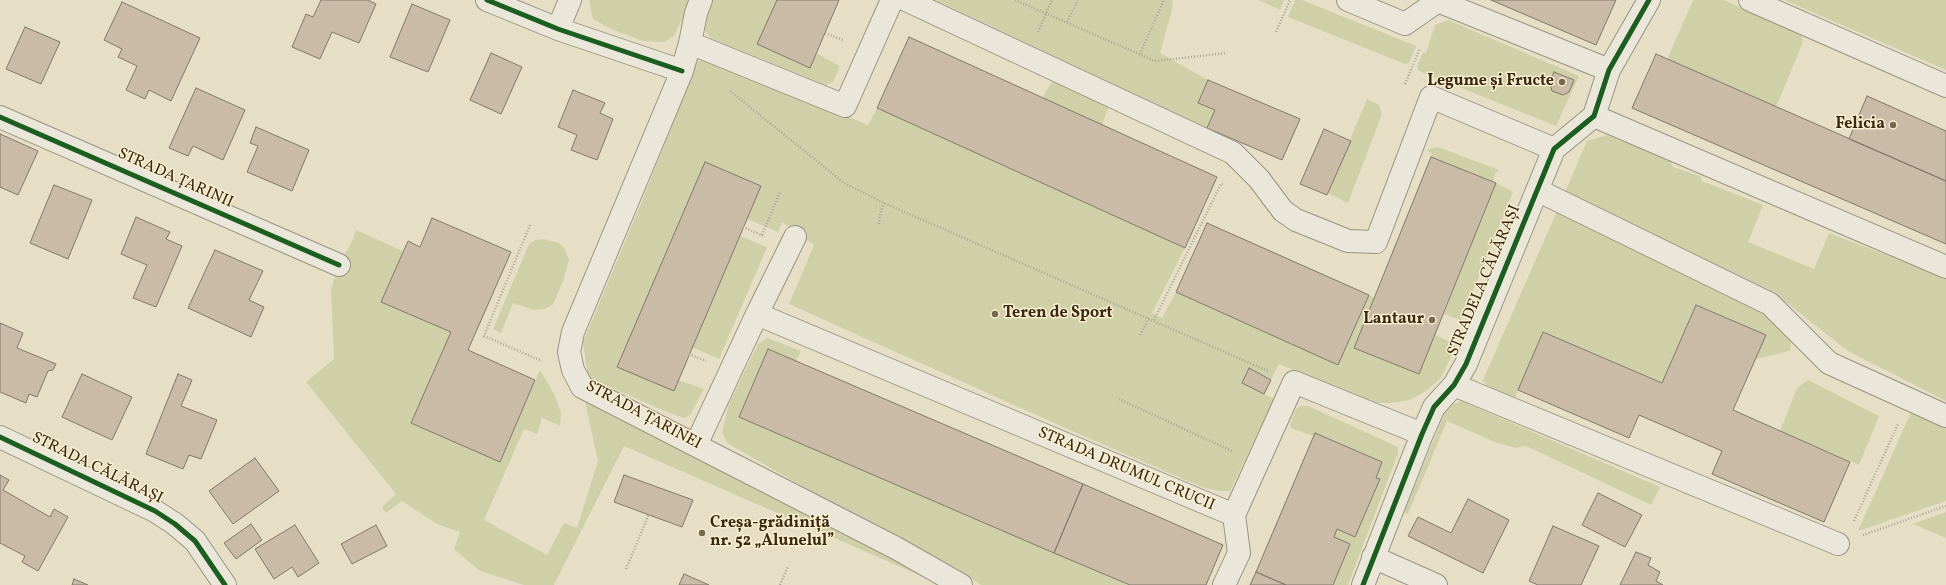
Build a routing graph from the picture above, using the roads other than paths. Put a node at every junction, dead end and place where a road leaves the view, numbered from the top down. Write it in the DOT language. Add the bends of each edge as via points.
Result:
graph roads {
  1 [pos="487,0"];
  2 [pos="570,0"];
  3 [pos="701,0"];
  4 [pos="892,0"];
  5 [pos="906,0"];
  6 [pos="1348,0"];
  7 [pos="1649,0"];
  8 [pos="1750,0"];
  9 [pos="558,29"];
  10 [pos="690,43"];
  11 [pos="1609,70"];
  12 [pos="682,71"];
  13 [pos="1946,86"];
  14 [pos="1594,116"];
  15 [pos="0,117"];
  16 [pos="1554,149"];
  17 [pos="1538,190"];
  18 [pos="795,237"];
  19 [pos="339,265"];
  20 [pos="1946,267"];
  21 [pos="757,314"];
  22 [pos="1454,385"];
  23 [pos="1946,416"];
  24 [pos="1422,434"];
  25 [pos="0,437"];
  26 [pos="696,445"];
  27 [pos="1234,515"];
  28 [pos="1841,542"];
  29 [pos="1373,557"];
  30 [pos="225,585"];
  31 [pos="961,585"];
  32 [pos="1224,585"];
  33 [pos="1362,585"];
  34 [pos="1436,585"];
  1 -- 9 [label="street"];
  2 -- 9 [label="street"];
  3 -- 10 [label="street, STRADA ȚARINEI"];
  4 -- 10 [label="street" via="845,106"];
  5 -- 16 [label="street" via="1233,153 1260,180 1283,211 1296,220 1348,241 1376,242 1431,97"];
  6 -- 11 [label="street" via="1405,24 1438,1"];
  7 -- 11 [label="street"];
  8 -- 13 [label="street"];
  9 -- 12 [label="street"];
  10 -- 12 [label="street, STRADA ȚARINEI"];
  11 -- 14 [label="street"];
  12 -- 26 [label="street, STRADA ȚARINEI" via="573,332 569,352 573,370 582,386"];
  14 -- 16 [label="street, STRADELA CĂLĂRAȘI"];
  14 -- 20 [label="street"];
  15 -- 19 [label="street, STRADA ȚARINII"];
  16 -- 17 [label="street, STRADELA CĂLĂRAȘI"];
  17 -- 22 [label="street, STRADELA CĂLĂRAȘI" via="1466,364"];
  17 -- 23 [label="street" via="1770,304 1829,363"];
  18 -- 21 [label="street"];
  21 -- 26 [label="street"];
  21 -- 27 [label="street, STRADA DRUMUL CRUCII"];
  22 -- 24 [label="street, STRADELA CĂLĂRAȘI" via="1434,407"];
  22 -- 28 [label="street"];
  24 -- 27 [label="street, STRADA DRUMUL CRUCII" via="1294,382"];
  24 -- 29 [label="street, STRADELA CĂLĂRAȘI"];
  25 -- 30 [label="street, STRADA CĂLĂRAȘI" via="155,511 175,524 195,541"];
  26 -- 31 [label="street, STRADA ȚARINEI" via="896,548"];
  27 -- 32 [label="street" via="1239,553"];
  29 -- 33 [label="street, STRADELA CĂLĂRAȘI"];
  29 -- 34 [label="street"];
}
